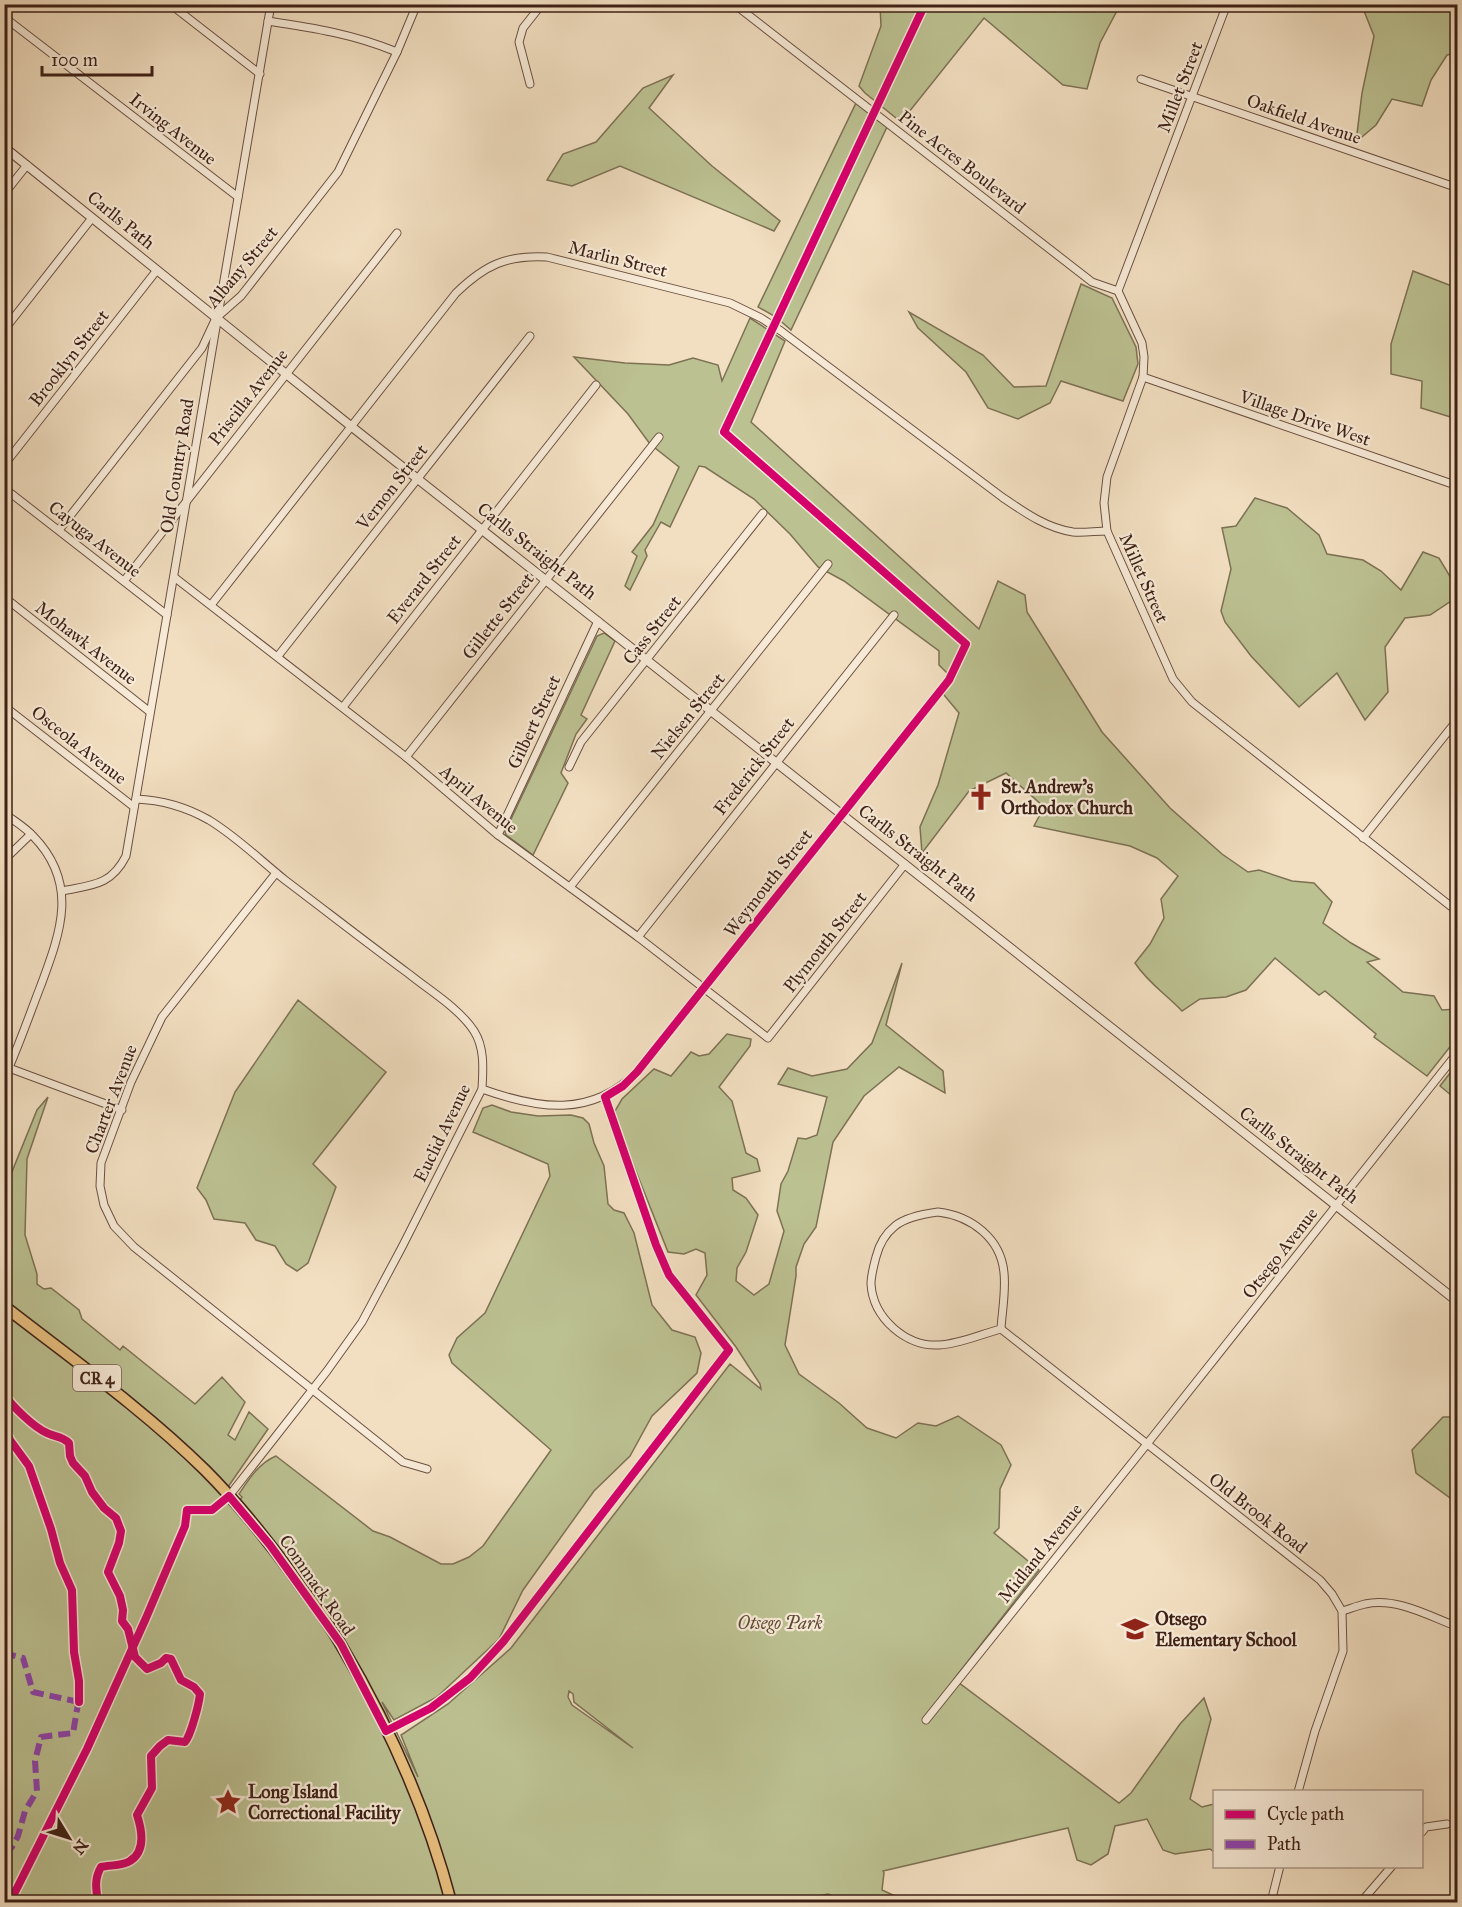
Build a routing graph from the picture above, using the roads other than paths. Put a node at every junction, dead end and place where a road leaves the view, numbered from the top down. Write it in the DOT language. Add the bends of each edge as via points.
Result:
graph roads {
  1 [pos="170,4"];
  2 [pos="272,4"];
  3 [pos="417,4"];
  4 [pos="542,4"];
  5 [pos="735,4"];
  6 [pos="1227,4"];
  7 [pos="4,17"];
  8 [pos="268,21"];
  9 [pos="397,52"];
  10 [pos="260,74"];
  11 [pos="1141,79"];
  12 [pos="530,84"];
  13 [pos="1192,96"];
  14 [pos="4,147"];
  15 [pos="27,165"];
  16 [pos="1458,188"];
  17 [pos="4,194"];
  18 [pos="237,197"];
  19 [pos="92,218"];
  20 [pos="397,233"];
  21 [pos="157,270"];
  22 [pos="1118,291"];
  23 [pos="216,318"];
  24 [pos="4,330"];
  25 [pos="530,336"];
  26 [pos="285,373"];
  27 [pos="1143,377"];
  28 [pos="596,385"];
  29 [pos="352,427"];
  30 [pos="659,437"];
  31 [pos="4,465"];
  32 [pos="418,478"];
  33 [pos="1458,486"];
  34 [pos="4,488"];
  35 [pos="185,502"];
  36 [pos="763,513"];
  37 [pos="59,530"];
  38 [pos="482,530"];
  39 [pos="1107,531"];
  40 [pos="828,564"];
  41 [pos="174,577"];
  42 [pos="545,579"];
  43 [pos="124,581"];
  44 [pos="4,597"];
  45 [pos="211,605"];
  46 [pos="167,615"];
  47 [pos="894,615"];
  48 [pos="598,621"];
  49 [pos="278,656"];
  50 [pos="647,661"];
  51 [pos="949,680"];
  52 [pos="4,706"];
  53 [pos="343,707"];
  54 [pos="711,711"];
  55 [pos="150,712"];
  56 [pos="1458,719"];
  57 [pos="406,757"];
  58 [pos="776,762"];
  59 [pos="568,767"];
  60 [pos="136,798"];
  61 [pos="134,807"];
  62 [pos="4,813"];
  63 [pos="842,814"];
  64 [pos="31,834"];
  65 [pos="498,835"];
  66 [pos="1363,838"];
  67 [pos="4,860"];
  68 [pos="905,864"];
  69 [pos="276,873"];
  70 [pos="570,887"];
  71 [pos="62,891"];
  72 [pos="1458,912"];
  73 [pos="638,937"];
  74 [pos="703,989"];
  75 [pos="768,1038"];
  76 [pos="1458,1052"];
  77 [pos="9,1068"];
  78 [pos="4,1078"];
  79 [pos="482,1089"];
  80 [pos="122,1110"];
  81 [pos="1336,1206"];
  82 [pos="1458,1302"];
  83 [pos="4,1306"];
  84 [pos="1001,1329"];
  85 [pos="729,1350"];
  86 [pos="312,1391"];
  87 [pos="1147,1444"];
  88 [pos="427,1469"];
  89 [pos="229,1496"];
  90 [pos="1342,1611"];
  91 [pos="1458,1627"];
  92 [pos="926,1720"];
  93 [pos="386,1731"];
  94 [pos="1298,1790"];
  95 [pos="1447,1824"];
  96 [pos="1423,1831"];
  97 [pos="1280,1868"];
  98 [pos="1390,1868"];
  99 [pos="452,1902"];
  100 [pos="1271,1902"];
  101 [pos="1361,1902"];
  1 -- 10 [label="street"];
  2 -- 8 [label="street, Old Country Road"];
  3 -- 9 [label="street, Albany Street"];
  4 -- 12 [label="street" via="523,28 519,42"];
  5 -- 22 [label="street, Pine Acres Boulevard" via="1092,282"];
  6 -- 13 [label="street, Millet Street"];
  7 -- 18 [label="street, Irving Avenue"];
  8 -- 9 [label="street" via="346,34"];
  8 -- 10 [label="street, Old Country Road"];
  9 -- 23 [label="street, Albany Street" via="338,172 241,296"];
  10 -- 18 [label="street, Old Country Road"];
  11 -- 13 [label="street, Oakfield Avenue"];
  13 -- 16 [label="street, Oakfield Avenue"];
  13 -- 22 [label="street, Millet Street"];
  14 -- 15 [label="street, Carlls Path"];
  15 -- 17 [label="street"];
  15 -- 19 [label="street, Carlls Path"];
  18 -- 23 [label="street, Old Country Road"];
  19 -- 21 [label="street, Carlls Path"];
  19 -- 24 [label="street"];
  20 -- 26 [label="street, Priscilla Avenue"];
  21 -- 23 [label="street, Carlls Path"];
  21 -- 31 [label="street, Brooklyn Street"];
  22 -- 27 [label="street, Millet Street" via="1142,343"];
  23 -- 26 [label="street, Carlls Straight Path"];
  23 -- 35 [label="street, Old Country Road"];
  23 -- 37 [label="street, Albany Street" via="202,348"];
  25 -- 32 [label="street, Vernon Street"];
  26 -- 29 [label="street, Carlls Straight Path"];
  26 -- 35 [label="street, Priscilla Avenue"];
  27 -- 33 [label="street, Village Drive West"];
  27 -- 39 [label="street, Millet Street" via="1107,477"];
  28 -- 38 [label="street, Everard Street"];
  29 -- 32 [label="street, Carlls Straight Path"];
  29 -- 39 [label="street, Marlin Street" via="471,279 512,258 547,257 712,298 745,310 781,331 1033,518 1075,532"];
  29 -- 45 [label="street, Marlin Street"];
  30 -- 42 [label="street, Gillette Street"];
  32 -- 38 [label="street, Carlls Straight Path"];
  32 -- 49 [label="street, Vernon Street"];
  34 -- 37 [label="street, Cayuga Avenue"];
  35 -- 41 [label="street, Old Country Road"];
  35 -- 43 [label="street, Priscilla Avenue"];
  36 -- 50 [label="street, Cass Street"];
  37 -- 43 [label="street, Cayuga Avenue"];
  38 -- 42 [label="street, Carlls Straight Path"];
  38 -- 53 [label="street, Everard Street"];
  39 -- 66 [label="street, Millet Street" via="1173,679 1192,702"];
  40 -- 54 [label="street, Nielsen Street"];
  41 -- 45 [label="street, April Avenue"];
  41 -- 46 [label="street, Old Country Road"];
  42 -- 48 [label="street, Carlls Straight Path"];
  42 -- 57 [label="street, Gillette Street"];
  43 -- 46 [label="street, Cayuga Avenue"];
  44 -- 55 [label="street, Mohawk Avenue"];
  45 -- 49 [label="street, April Avenue"];
  46 -- 55 [label="street, Old Country Road"];
  47 -- 58 [label="street, Frederick Street"];
  48 -- 50 [label="street, Carlls Straight Path"];
  48 -- 65 [label="street, Gilbert Street"];
  49 -- 53 [label="street, April Avenue"];
  50 -- 54 [label="street, Carlls Straight Path"];
  50 -- 59 [label="street, Cass Street" via="581,742"];
  51 -- 63 [label="street, Weymouth Street"];
  52 -- 61 [label="street, Osceola Avenue"];
  53 -- 57 [label="street, April Avenue"];
  54 -- 58 [label="street, Carlls Straight Path"];
  54 -- 70 [label="street, Nielsen Street"];
  55 -- 60 [label="street, Old Country Road"];
  56 -- 66 [label="street"];
  57 -- 65 [label="street, April Avenue"];
  58 -- 63 [label="street, Carlls Straight Path"];
  58 -- 73 [label="street, Frederick Street"];
  60 -- 61 [label="street, Old Country Road"];
  60 -- 69 [label="street, Euclid Avenue" via="170,803 210,820"];
  61 -- 71 [label="street, Old Country Road" via="126,856 119,869 102,882"];
  62 -- 64 [label="street"];
  63 -- 68 [label="street, Carlls Straight Path"];
  63 -- 74 [label="street, Weymouth Street"];
  64 -- 67 [label="street"];
  64 -- 71 [label="street" via="49,858"];
  65 -- 70 [label="street, April Avenue"];
  66 -- 72 [label="street, Millet Street"];
  68 -- 75 [label="street, Plymouth Street"];
  68 -- 81 [label="street, Carlls Straight Path"];
  69 -- 79 [label="street, Euclid Avenue" via="462,1017 474,1031 480,1048"];
  69 -- 80 [label="street, Charter Avenue" via="162,1017"];
  70 -- 73 [label="street, April Avenue"];
  71 -- 77 [label="street" via="57,941"];
  73 -- 74 [label="street, April Avenue"];
  74 -- 75 [label="street, April Avenue"];
  74 -- 79 [label="street, Weymouth Street" via="637,1072 609,1095 567,1106 511,1100"];
  76 -- 81 [label="street, Otsego Avenue"];
  77 -- 78 [label="street"];
  77 -- 80 [label="street"];
  79 -- 86 [label="street, Euclid Avenue" via="375,1299 351,1340"];
  80 -- 86 [label="street, Charter Avenue" via="101,1163 100,1186 114,1226"];
  81 -- 82 [label="street, Carlls Straight Path"];
  81 -- 87 [label="street, Otsego Avenue"];
  83 -- 89 [label="main road, Commack Road / CR 4" via="160,1428"];
  84 -- 84 [label="street" via="1005,1287 1001,1258 979,1227 952,1214 930,1213 896,1226 885,1236 878,1248 871,1284 874,1301 896,1331 938,1346"];
  84 -- 87 [label="street, Old Brook Road"];
  85 -- 93 [label="street" via="503,1642 470,1678 431,1708"];
  86 -- 88 [label="street, Charter Avenue" via="403,1462"];
  86 -- 89 [label="street, Euclid Avenue"];
  87 -- 90 [label="street, Old Brook Road" via="1320,1581"];
  87 -- 92 [label="street, Midland Avenue"];
  89 -- 93 [label="main road, Commack Road / CR 4" via="335,1635"];
  90 -- 91 [label="street" via="1383,1602"];
  90 -- 94 [label="street" via="1343,1651"];
  93 -- 99 [label="main road, Commack Road / CR 4" via="435,1845"];
  95 -- 96 [label="street"];
  97 -- 100 [label="street"];
  98 -- 101 [label="street"];
}
